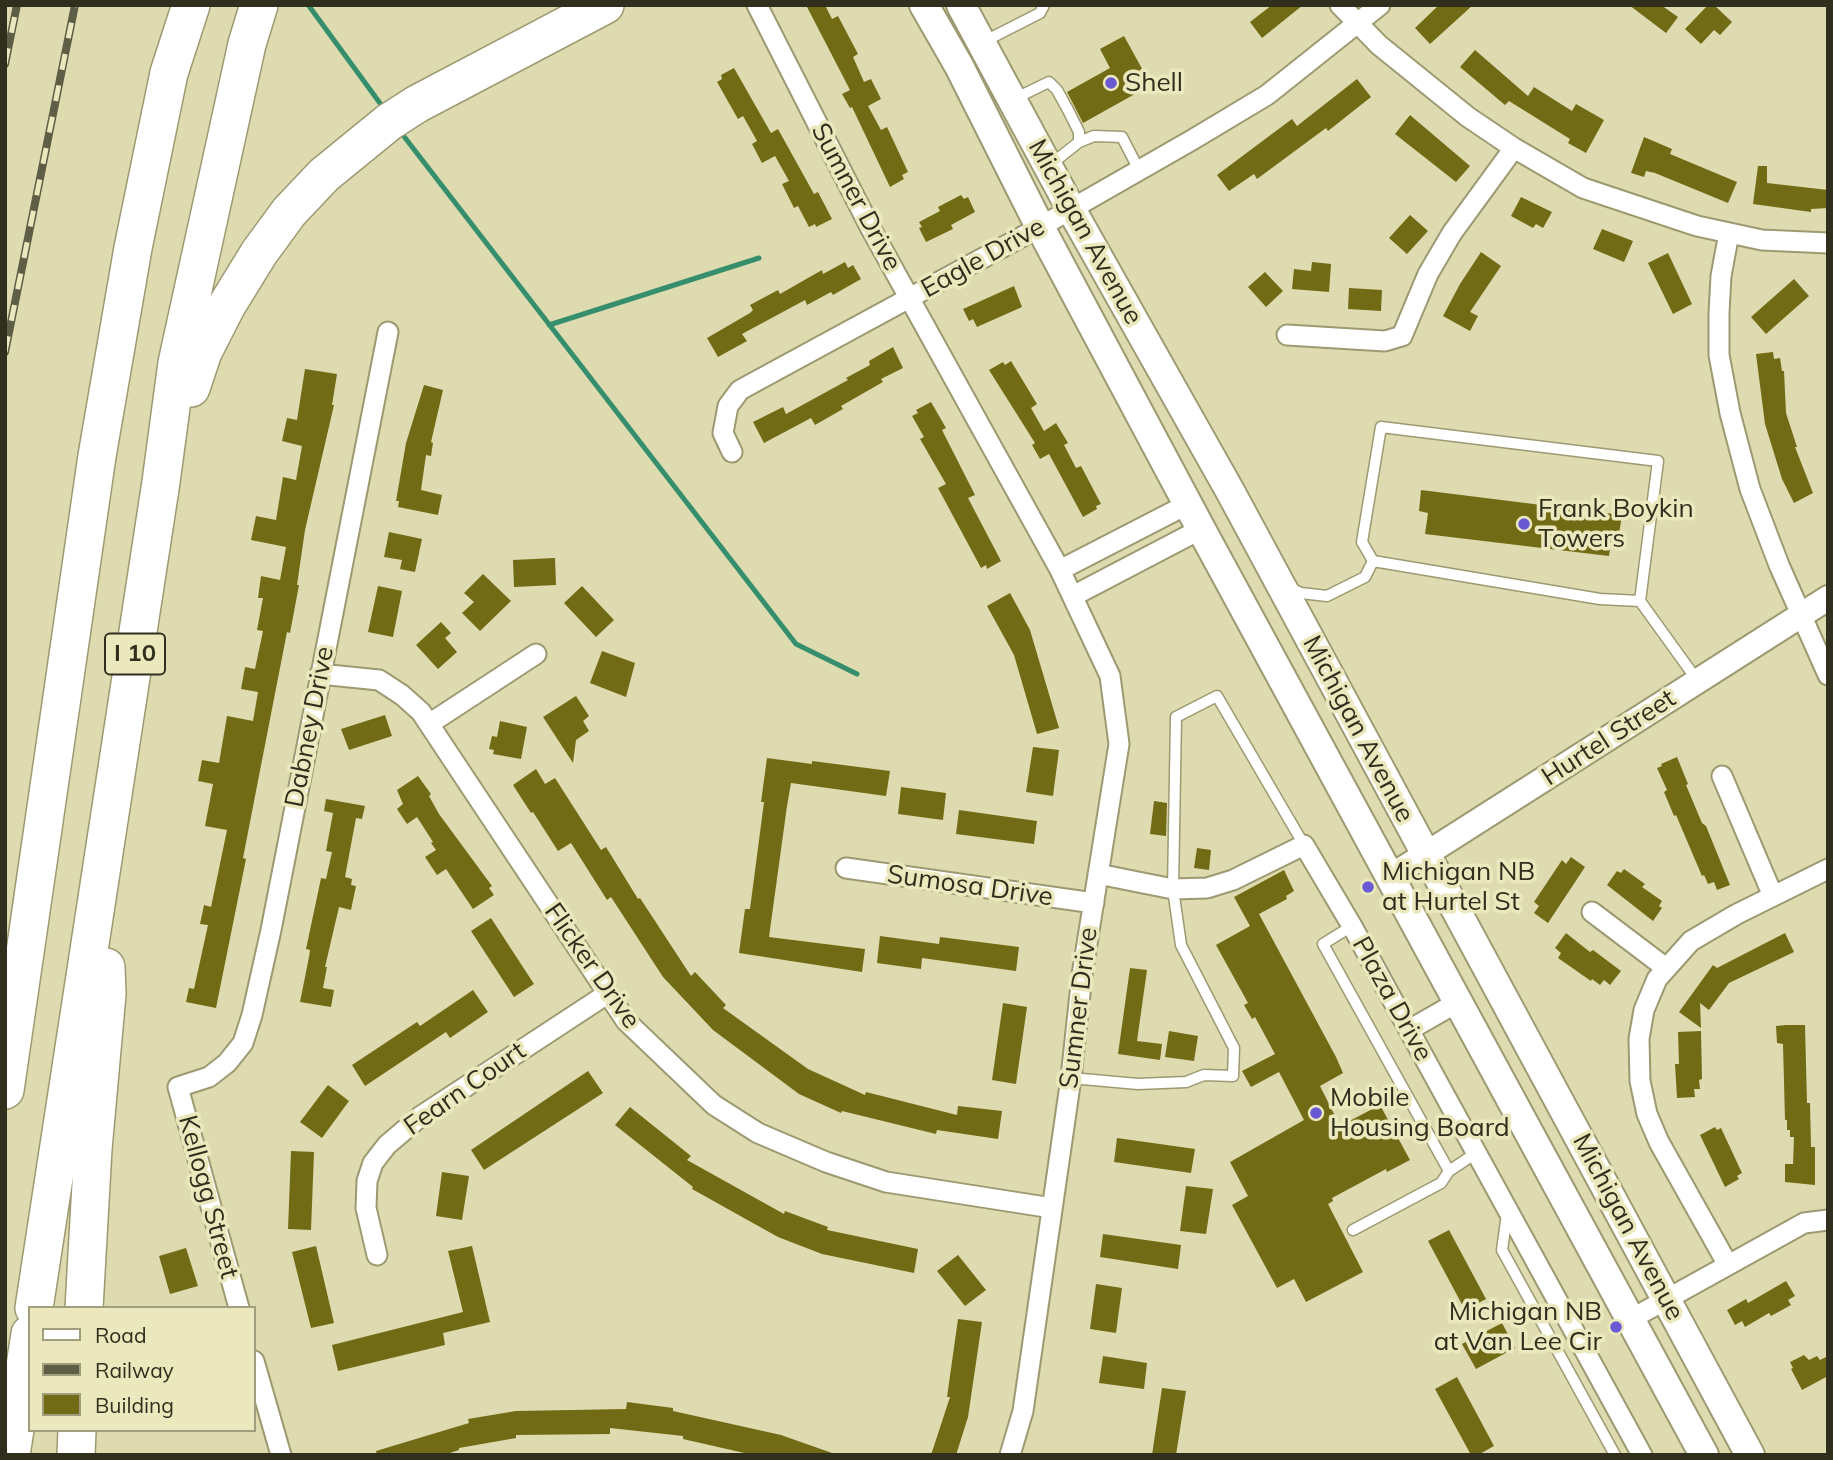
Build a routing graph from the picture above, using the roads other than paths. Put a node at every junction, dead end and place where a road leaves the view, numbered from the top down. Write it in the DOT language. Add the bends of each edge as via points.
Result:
graph roads {
  1 [pos="182,5"];
  2 [pos="191,5"];
  3 [pos="259,5"];
  4 [pos="605,5"];
  5 [pos="757,5"];
  6 [pos="924,5"];
  7 [pos="961,5"];
  8 [pos="1044,5"];
  9 [pos="1340,5"];
  10 [pos="1380,5"];
  11 [pos="1358,23"];
  12 [pos="981,42"];
  13 [pos="169,73"];
  14 [pos="1012,100"];
  15 [pos="1079,142"];
  16 [pos="1514,148"];
  17 [pos="1048,166"];
  18 [pos="1139,170"];
  19 [pos="1071,209"];
  20 [pos="1040,227"];
  21 [pos="1729,233"];
  22 [pos="1828,243"];
  23 [pos="909,298"];
  24 [pos="388,332"];
  25 [pos="1287,335"];
  26 [pos="732,452"];
  27 [pos="161,482"];
  28 [pos="1188,504"];
  29 [pos="1201,529"];
  30 [pos="1373,561"];
  31 [pos="1060,570"];
  32 [pos="1280,584"];
  33 [pos="1073,596"];
  34 [pos="1828,598"];
  35 [pos="1640,601"];
  36 [pos="1801,614"];
  37 [pos="536,654"];
  38 [pos="320,674"];
  39 [pos="1828,675"];
  40 [pos="1697,681"];
  41 [pos="429,724"];
  42 [pos="1722,776"];
  43 [pos="40,840"];
  44 [pos="1304,845"];
  45 [pos="1426,856"];
  46 [pos="103,859"];
  47 [pos="846,868"];
  48 [pos="1828,869"];
  49 [pos="1098,874"];
  50 [pos="1390,877"];
  51 [pos="1173,889"];
  52 [pos="1773,896"];
  53 [pos="1094,903"];
  54 [pos="1592,912"];
  55 [pos="1352,926"];
  56 [pos="5,946"];
  57 [pos="1667,968"];
  58 [pos="607,994"];
  59 [pos="1458,1002"];
  60 [pos="1409,1030"];
  61 [pos="1071,1078"];
  62 [pos="178,1087"];
  63 [pos="5,1090"];
  64 [pos="1476,1153"];
  65 [pos="1449,1171"];
  66 [pos="1052,1208"];
  67 [pos="1508,1210"];
  68 [pos="1828,1220"];
  69 [pos="1353,1230"];
  70 [pos="377,1255"];
  71 [pos="1728,1265"];
  72 [pos="1667,1300"];
  73 [pos="34,1306"];
  74 [pos="84,1306"];
  75 [pos="238,1306"];
  76 [pos="1631,1319"];
  77 [pos="28,1347"];
  78 [pos="256,1368"];
  79 [pos="76,1432"];
  80 [pos="11,1455"];
  81 [pos="76,1455"];
  82 [pos="281,1455"];
  83 [pos="1010,1455"];
  84 [pos="1615,1455"];
  85 [pos="1642,1455"];
  86 [pos="1704,1455"];
  87 [pos="1750,1455"];
  1 -- 13 [label="highway"];
  2 -- 13 [label="highway, I 10"];
  3 -- 27 [label="highway, I 10" via="177,363"];
  4 -- 27 [label="highway" via="389,122 324,175 289,212 227,305 203,352"];
  5 -- 23 [label="street, Sumner Drive"];
  6 -- 20 [label="main road, Michigan Avenue"];
  7 -- 12 [label="main road, Michigan Avenue"];
  8 -- 12 [label="lane" via="1040,13"];
  9 -- 11 [label="street"];
  10 -- 11 [label="street, Eagle Drive"];
  11 -- 16 [label="street" via="1468,117"];
  11 -- 18 [label="street, Eagle Drive" via="1267,95"];
  12 -- 14 [label="main road, Michigan Avenue"];
  13 -- 43 [label="highway, I 10" via="99,443"];
  14 -- 15 [label="lane" via="1049,82 1079,132"];
  14 -- 17 [label="main road, Michigan Avenue"];
  15 -- 17 [label="lane"];
  15 -- 18 [label="lane" via="1094,136 1122,137"];
  16 -- 21 [label="street" via="1583,188"];
  16 -- 25 [label="street" via="1452,233 1428,274 1402,336 1385,341"];
  17 -- 19 [label="main road, Michigan Avenue"];
  18 -- 19 [label="street, Eagle Drive"];
  19 -- 20 [label="street, Eagle Drive"];
  19 -- 32 [label="main road, Michigan Avenue"];
  20 -- 23 [label="street, Eagle Drive"];
  20 -- 28 [label="main road, Michigan Avenue"];
  21 -- 22 [label="street" via="1762,240"];
  21 -- 36 [label="street" via="1718,313 1726,390 1747,480"];
  23 -- 26 [label="street, Eagle Drive" via="740,390 727,406 723,433"];
  23 -- 31 [label="street, Sumner Drive"];
  24 -- 38 [label="street, Dabney Drive"];
  27 -- 46 [label="highway, I 10"];
  28 -- 29 [label="main road, Michigan Avenue"];
  28 -- 31 [label="street"];
  29 -- 33 [label="street"];
  29 -- 50 [label="main road, Michigan Avenue"];
  30 -- 32 [label="lane" via="1365,577 1326,596"];
  30 -- 35 [label="lane"];
  30 -- 35 [label="lane" via="1362,542 1381,427 1658,461"];
  31 -- 33 [label="street, Sumner Drive"];
  32 -- 45 [label="main road, Michigan Avenue"];
  33 -- 49 [label="street, Sumner Drive" via="1110,676 1119,744"];
  34 -- 36 [label="street, Hurtel Street"];
  35 -- 40 [label="lane"];
  36 -- 39 [label="street"];
  36 -- 40 [label="street, Hurtel Street"];
  37 -- 41 [label="street"];
  38 -- 41 [label="street, Flicker Drive" via="379,680 402,695"];
  38 -- 62 [label="street, Dabney Drive" via="271,930 243,1043 209,1077"];
  40 -- 45 [label="street, Hurtel Street"];
  41 -- 58 [label="street, Flicker Drive"];
  42 -- 52 [label="street"];
  43 -- 56 [label="highway"];
  43 -- 63 [label="highway, I 10"];
  44 -- 51 [label="street" via="1233,880 1207,888"];
  44 -- 51 [label="lane" via="1217,696 1175,717"];
  44 -- 55 [label="street, Plaza Drive"];
  45 -- 50 [label="street, Hurtel Street"];
  45 -- 72 [label="main road, Michigan Avenue"];
  46 -- 73 [label="highway, I 10"];
  46 -- 74 [label="highway" via="107,994"];
  47 -- 53 [label="street, Sumosa Drive"];
  48 -- 52 [label="street"];
  49 -- 51 [label="street"];
  49 -- 53 [label="street, Sumner Drive"];
  50 -- 59 [label="main road, Michigan Avenue"];
  51 -- 61 [label="lane" via="1181,945 1234,1048 1233,1076 1138,1084"];
  52 -- 57 [label="street" via="1691,941"];
  53 -- 61 [label="street, Sumner Drive"];
  54 -- 57 [label="street"];
  55 -- 60 [label="street, Plaza Drive"];
  55 -- 65 [label="lane" via="1323,944"];
  57 -- 71 [label="street" via="1644,1010 1640,1081 1659,1142"];
  58 -- 66 [label="street, Flicker Drive" via="626,1021 714,1105 758,1133 886,1182"];
  58 -- 70 [label="street, Fearn Court" via="421,1116 387,1145 367,1181 366,1208"];
  59 -- 60 [label="street"];
  59 -- 76 [label="main road, Michigan Avenue"];
  60 -- 64 [label="street, Plaza Drive"];
  61 -- 66 [label="street, Sumner Drive"];
  62 -- 75 [label="street, Kellogg Street"];
  64 -- 65 [label="lane"];
  64 -- 67 [label="street, Plaza Drive"];
  65 -- 69 [label="lane" via="1440,1182"];
  66 -- 83 [label="street, Sumner Drive" via="1023,1411"];
  67 -- 84 [label="lane" via="1502,1250"];
  67 -- 85 [label="street, Plaza Drive"];
  68 -- 71 [label="street" via="1804,1223"];
  71 -- 72 [label="street"];
  72 -- 76 [label="street"];
  72 -- 87 [label="main road, Michigan Avenue"];
  76 -- 86 [label="main road, Michigan Avenue"];
  77 -- 80 [label="highway"];
  78 -- 82 [label="street"];
  79 -- 81 [label="highway"];
}
